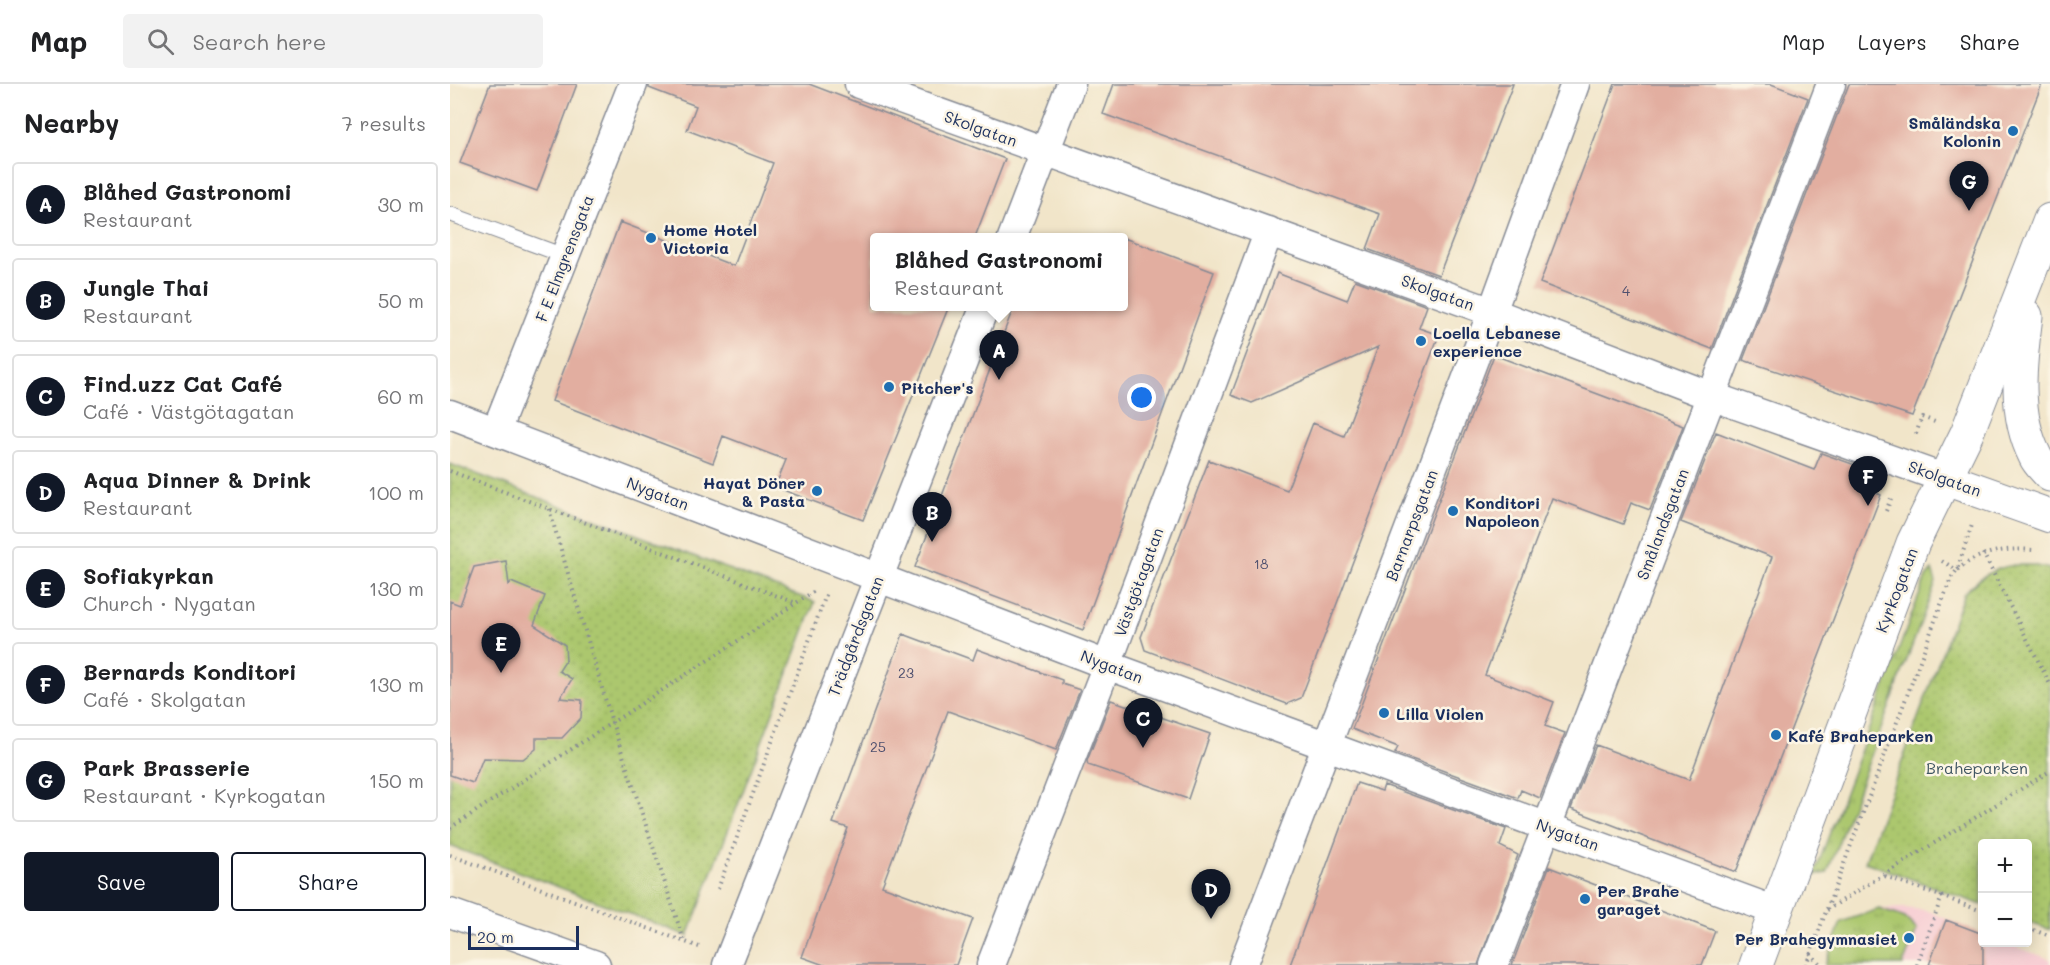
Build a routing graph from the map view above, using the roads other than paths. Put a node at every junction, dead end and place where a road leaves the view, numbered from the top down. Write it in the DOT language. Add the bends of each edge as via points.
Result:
graph roads {
  1 [pos="633,84"];
  2 [pos="859,84"];
  3 [pos="1071,84"];
  4 [pos="1575,84"];
  5 [pos="1831,84"];
  6 [pos="1046,152"];
  7 [pos="450,214"];
  8 [pos="2050,220"];
  9 [pos="1269,231"];
  10 [pos="1014,233"];
  11 [pos="565,256"];
  12 [pos="2032,267"];
  13 [pos="983,311"];
  14 [pos="1492,312"];
  15 [pos="1710,396"];
  16 [pos="450,414"];
  17 [pos="496,431"];
  18 [pos="2050,475"];
  19 [pos="1946,479"];
  20 [pos="2050,516"];
  21 [pos="878,577"];
  22 [pos="1107,664"];
  23 [pos="1327,747"];
  24 [pos="1548,827"];
  25 [pos="1776,911"];
  26 [pos="450,913"];
  27 [pos="728,961"];
  28 [pos="596,965"];
  29 [pos="991,965"];
  30 [pos="1243,965"];
  31 [pos="1494,965"];
  32 [pos="1756,965"];
  1 -- 11 [label="street, F E Elmgrensgata"];
  2 -- 6 [label="street, Skolgatan"];
  3 -- 6 [label="street"];
  4 -- 14 [label="street, Barnarpsgatan"];
  5 -- 15 [label="street, Smålandsgatan"];
  6 -- 9 [label="street, Skolgatan"];
  6 -- 10 [label="street"];
  7 -- 11 [label="lane"];
  8 -- 12 [label="street, Kyrkogatan"];
  9 -- 14 [label="street, Skolgatan"];
  9 -- 22 [label="street, Västgötagatan"];
  11 -- 17 [label="street, F E Elmgrensgata"];
  12 -- 18 [label="street" via="2019,369 2022,411 2036,458"];
  12 -- 19 [label="street, Kyrkogatan"];
  13 -- 21 [label="street, Trädgårdsgatan"];
  14 -- 15 [label="street, Skolgatan"];
  14 -- 23 [label="street, Barnarpsgatan"];
  15 -- 19 [label="street, Skolgatan"];
  15 -- 24 [label="street, Smålandsgatan"];
  16 -- 17 [label="street, Nygatan"];
  17 -- 21 [label="street, Nygatan" via="842,574"];
  19 -- 20 [label="street, Skolgatan"];
  19 -- 25 [label="street, Kyrkogatan" via="1913,543"];
  21 -- 22 [label="street, Nygatan"];
  21 -- 27 [label="street, Trädgårdsgatan"];
  22 -- 23 [label="street, Nygatan"];
  22 -- 29 [label="street, Västgötagatan"];
  23 -- 24 [label="street, Nygatan"];
  23 -- 30 [label="street, Barnarpsgatan"];
  24 -- 25 [label="street, Nygatan"];
  24 -- 31 [label="street, Smålandsgatan"];
  25 -- 32 [label="street, Kyrkogatan"];
  26 -- 28 [label="street"];
}
